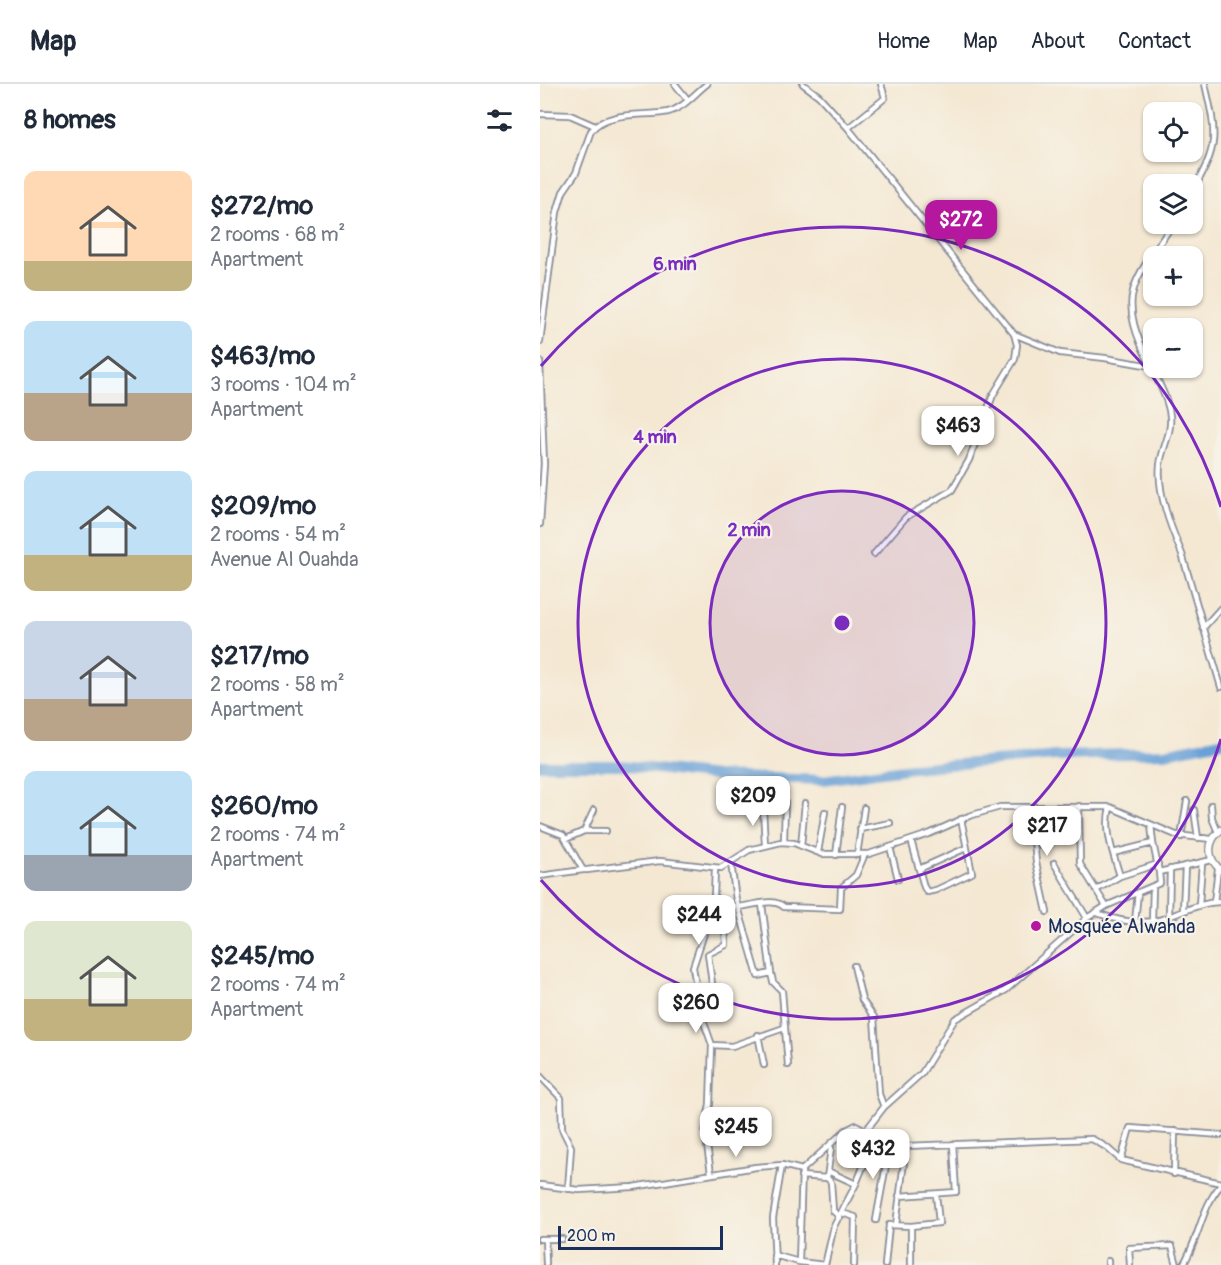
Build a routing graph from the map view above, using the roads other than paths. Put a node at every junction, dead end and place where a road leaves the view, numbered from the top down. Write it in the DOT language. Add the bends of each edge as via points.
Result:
graph roads {
  1 [pos="675,84"];
  2 [pos="707,84"];
  3 [pos="802,84"];
  4 [pos="881,84"];
  5 [pos="1205,84"];
  6 [pos="688,100"];
  7 [pos="540,114"];
  8 [pos="595,126"];
  9 [pos="848,128"];
  10 [pos="1202,174"];
  11 [pos="1166,234"];
  12 [pos="1014,334"];
  13 [pos="540,342"];
  14 [pos="1143,350"];
  15 [pos="540,362"];
  16 [pos="1143,365"];
  17 [pos="1156,378"];
  18 [pos="540,524"];
  19 [pos="874,554"];
  20 [pos="1221,608"];
  21 [pos="1203,628"];
  22 [pos="1221,687"];
  23 [pos="1187,801"];
  24 [pos="785,803"];
  25 [pos="806,803"];
  26 [pos="1211,805"];
  27 [pos="1079,806"];
  28 [pos="842,807"];
  29 [pos="1030,807"];
  30 [pos="1110,807"];
  31 [pos="763,808"];
  32 [pos="864,808"];
  33 [pos="594,810"];
  34 [pos="1194,810"];
  35 [pos="825,812"];
  36 [pos="961,819"];
  37 [pos="890,823"];
  38 [pos="1151,825"];
  39 [pos="540,826"];
  40 [pos="860,829"];
  41 [pos="1034,830"];
  42 [pos="584,831"];
  43 [pos="606,831"];
  44 [pos="1015,831"];
  45 [pos="1048,831"];
  46 [pos="1219,831"];
  47 [pos="1181,837"];
  48 [pos="1198,838"];
  49 [pos="566,839"];
  50 [pos="1211,839"];
  51 [pos="911,840"];
  52 [pos="784,842"];
  53 [pos="1153,843"];
  54 [pos="765,845"];
  55 [pos="801,846"];
  56 [pos="1043,846"];
  57 [pos="890,847"];
  58 [pos="1035,847"];
  59 [pos="966,848"];
  60 [pos="818,852"];
  61 [pos="1113,853"];
  62 [pos="865,854"];
  63 [pos="836,855"];
  64 [pos="857,855"];
  65 [pos="1212,860"];
  66 [pos="730,863"];
  67 [pos="1054,863"];
  68 [pos="1158,864"];
  69 [pos="1202,864"];
  70 [pos="1185,866"];
  71 [pos="715,868"];
  72 [pos="919,869"];
  73 [pos="1170,869"];
  74 [pos="1220,869"];
  75 [pos="583,870"];
  76 [pos="1159,872"];
  77 [pos="540,876"];
  78 [pos="1120,876"];
  79 [pos="898,879"];
  80 [pos="1153,886"];
  81 [pos="1096,890"];
  82 [pos="1138,892"];
  83 [pos="715,900"];
  84 [pos="1214,902"];
  85 [pos="1221,902"];
  86 [pos="762,904"];
  87 [pos="1199,905"];
  88 [pos="736,906"];
  89 [pos="1106,906"];
  90 [pos="1183,910"];
  91 [pos="1047,912"];
  92 [pos="1097,913"];
  93 [pos="1169,917"];
  94 [pos="1087,918"];
  95 [pos="1135,922"];
  96 [pos="1152,922"];
  97 [pos="854,966"];
  98 [pos="771,973"];
  99 [pos="714,998"];
  100 [pos="784,1028"];
  101 [pos="758,1035"];
  102 [pos="712,1045"];
  103 [pos="764,1065"];
  104 [pos="788,1065"];
  105 [pos="540,1076"];
  106 [pos="884,1107"];
  107 [pos="867,1129"];
  108 [pos="1175,1131"];
  109 [pos="1221,1135"];
  110 [pos="876,1136"];
  111 [pos="890,1143"];
  112 [pos="953,1144"];
  113 [pos="831,1146"];
  114 [pos="906,1146"];
  115 [pos="1121,1160"];
  116 [pos="782,1165"];
  117 [pos="802,1170"];
  118 [pos="711,1173"];
  119 [pos="1174,1174"];
  120 [pos="828,1175"];
  121 [pos="801,1176"];
  122 [pos="856,1184"];
  123 [pos="1221,1184"];
  124 [pos="540,1185"];
  125 [pos="568,1189"];
  126 [pos="936,1194"];
  127 [pos="899,1196"];
  128 [pos="841,1215"];
  129 [pos="876,1220"];
  130 [pos="896,1225"];
  131 [pos="911,1226"];
  132 [pos="543,1239"];
  133 [pos="562,1239"];
  134 [pos="774,1255"];
  135 [pos="799,1262"];
  136 [pos="546,1264"];
  137 [pos="775,1265"];
  138 [pos="825,1265"];
  139 [pos="854,1265"];
  140 [pos="885,1265"];
  141 [pos="911,1265"];
  142 [pos="1130,1265"];
  143 [pos="1177,1265"];
  144 [pos="1183,1265"];
  1 -- 6 [label="street"];
  2 -- 6 [label="street"];
  3 -- 9 [label="street" via="819,96"];
  4 -- 9 [label="street" via="885,98"];
  5 -- 10 [label="street" via="1214,146"];
  6 -- 8 [label="street" via="669,112 633,114"];
  7 -- 8 [label="street" via="570,115"];
  8 -- 13 [label="street" via="557,212"];
  9 -- 12 [label="street"];
  11 -- 14 [label="street" via="1142,268 1131,295 1132,324"];
  12 -- 16 [label="street" via="1060,353"];
  12 -- 19 [label="street" via="1015,359 993,395 969,460 952,490 906,517"];
  15 -- 18 [label="street" via="544,464"];
  17 -- 21 [label="street" via="1170,416 1160,465 1161,484"];
  20 -- 21 [label="street"];
  21 -- 22 [label="street"];
  23 -- 47 [label="street"];
  24 -- 52 [label="street"];
  25 -- 55 [label="street"];
  26 -- 46 [label="street"];
  27 -- 29 [label="street"];
  27 -- 30 [label="street"];
  27 -- 81 [label="street" via="1080,864"];
  28 -- 63 [label="street"];
  29 -- 36 [label="street" via="1000,807"];
  29 -- 41 [label="street"];
  30 -- 38 [label="street"];
  30 -- 61 [label="street" via="1107,827"];
  31 -- 54 [label="street"];
  32 -- 40 [label="street"];
  33 -- 42 [label="street"];
  34 -- 48 [label="street"];
  35 -- 60 [label="street"];
  36 -- 51 [label="street"];
  36 -- 59 [label="street"];
  37 -- 40 [label="street"];
  38 -- 47 [label="street"];
  38 -- 53 [label="street"];
  39 -- 49 [label="street"];
  40 -- 64 [label="street"];
  41 -- 44 [label="street"];
  41 -- 45 [label="street"];
  41 -- 58 [label="street"];
  42 -- 43 [label="street"];
  42 -- 49 [label="street"];
  46 -- 50 [label="street"];
  47 -- 48 [label="street"];
  48 -- 50 [label="street"];
  49 -- 75 [label="street"];
  50 -- 65 [label="street"];
  51 -- 57 [label="street"];
  51 -- 72 [label="street"];
  52 -- 54 [label="street"];
  52 -- 55 [label="street"];
  53 -- 61 [label="street"];
  53 -- 68 [label="street"];
  54 -- 66 [label="street"];
  55 -- 60 [label="street"];
  56 -- 58 [label="street"];
  57 -- 62 [label="street"];
  57 -- 79 [label="street"];
  58 -- 91 [label="street"];
  59 -- 72 [label="street"];
  59 -- 72 [label="street" via="972,870 967,877 929,892"];
  60 -- 63 [label="street"];
  61 -- 78 [label="street"];
  62 -- 64 [label="street"];
  62 -- 86 [label="street" via="856,875 841,888 840,909 784,907 771,900"];
  63 -- 64 [label="street"];
  65 -- 69 [label="street"];
  65 -- 74 [label="street"];
  66 -- 71 [label="street"];
  66 -- 88 [label="street"];
  67 -- 94 [label="street"];
  68 -- 76 [label="street"];
  68 -- 78 [label="street"];
  69 -- 70 [label="street"];
  69 -- 87 [label="street"];
  70 -- 73 [label="street"];
  70 -- 90 [label="street"];
  71 -- 75 [label="street" via="657,861"];
  71 -- 83 [label="street"];
  73 -- 76 [label="street"];
  73 -- 93 [label="street"];
  74 -- 84 [label="street"];
  75 -- 77 [label="street"];
  76 -- 80 [label="street" via="1160,883"];
  78 -- 81 [label="street"];
  80 -- 82 [label="street"];
  80 -- 96 [label="street"];
  81 -- 89 [label="street"];
  82 -- 89 [label="street"];
  82 -- 95 [label="street"];
  83 -- 88 [label="street" via="725,906"];
  83 -- 102 [label="street" via="693,967 700,1011"];
  84 -- 85 [label="street"];
  84 -- 87 [label="street"];
  86 -- 88 [label="street"];
  86 -- 98 [label="street"];
  87 -- 90 [label="street"];
  88 -- 98 [label="street" via="758,976"];
  88 -- 99 [label="street" via="725,929 726,945 708,954"];
  89 -- 92 [label="street"];
  90 -- 93 [label="street"];
  92 -- 94 [label="street"];
  92 -- 95 [label="street" via="1113,920"];
  93 -- 96 [label="street"];
  94 -- 106 [label="street" via="1006,990 955,1019 922,1073"];
  95 -- 96 [label="street"];
  97 -- 106 [label="street" via="862,1000 874,1017 879,1094"];
  98 -- 100 [label="street" via="774,984 782,991"];
  100 -- 101 [label="street"];
  100 -- 104 [label="street"];
  101 -- 102 [label="street" via="728,1047"];
  101 -- 103 [label="street"];
  102 -- 118 [label="street" via="705,1132"];
  105 -- 125 [label="street" via="561,1098 562,1129 571,1147"];
  106 -- 107 [label="street"];
  107 -- 110 [label="street"];
  107 -- 113 [label="street" via="852,1126"];
  108 -- 109 [label="street"];
  108 -- 115 [label="street" via="1130,1128"];
  108 -- 119 [label="street"];
  110 -- 111 [label="street"];
  110 -- 122 [label="street"];
  111 -- 114 [label="street"];
  111 -- 129 [label="street"];
  112 -- 114 [label="street"];
  112 -- 115 [label="street" via="1092,1139"];
  112 -- 126 [label="street" via="956,1192"];
  113 -- 117 [label="street"];
  113 -- 120 [label="street"];
  114 -- 127 [label="street"];
  115 -- 119 [label="street"];
  116 -- 117 [label="street"];
  116 -- 118 [label="street"];
  116 -- 134 [label="street" via="773,1218"];
  117 -- 121 [label="street"];
  118 -- 125 [label="street" via="651,1186"];
  119 -- 123 [label="street"];
  120 -- 121 [label="street"];
  120 -- 122 [label="street"];
  120 -- 128 [label="street" via="833,1211"];
  121 -- 135 [label="street"];
  122 -- 128 [label="street"];
  123 -- 144 [label="street"];
  124 -- 125 [label="street"];
  126 -- 127 [label="street"];
  126 -- 131 [label="street" via="939,1223"];
  127 -- 130 [label="street"];
  128 -- 138 [label="street" via="834,1226"];
  128 -- 139 [label="street" via="855,1217"];
  130 -- 131 [label="street"];
  130 -- 140 [label="street" via="889,1224"];
  131 -- 141 [label="street"];
  132 -- 133 [label="street"];
  132 -- 136 [label="street"];
  134 -- 135 [label="street"];
  134 -- 137 [label="street"];
  135 -- 138 [label="street"];
  142 -- 143 [label="street" via="1129,1248 1133,1246 1172,1246"];
}
